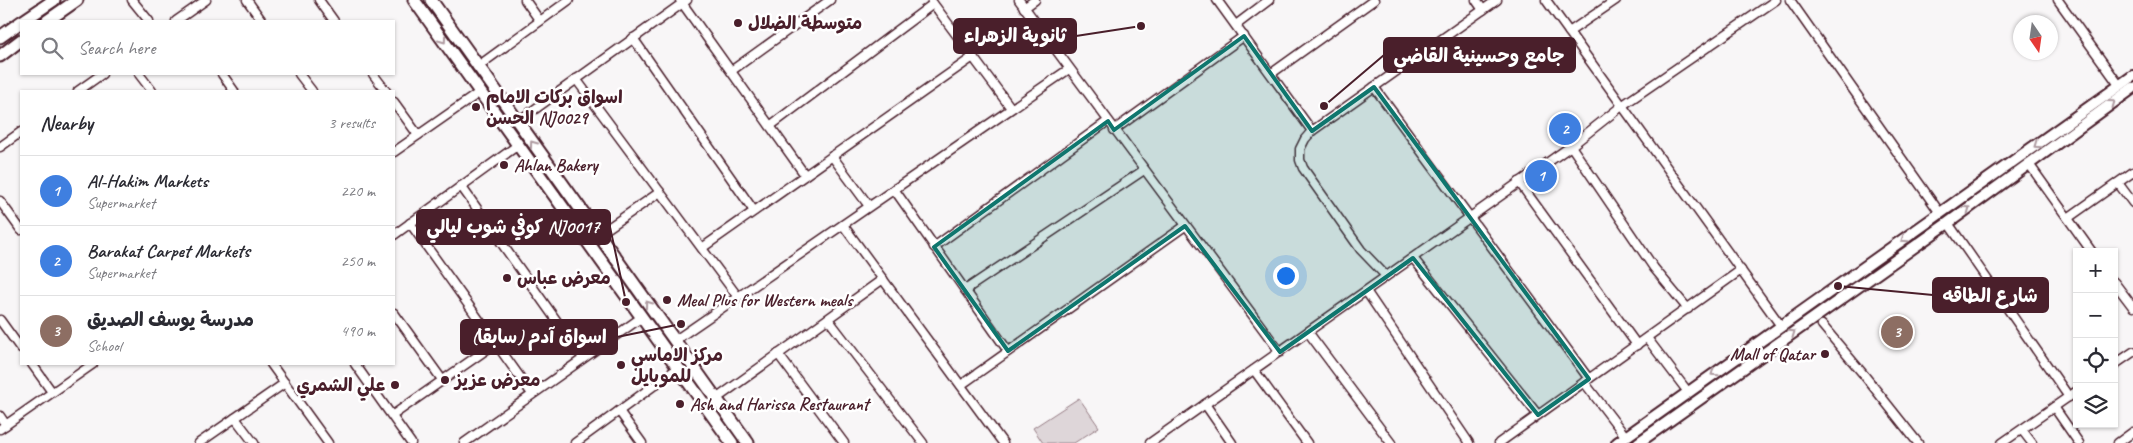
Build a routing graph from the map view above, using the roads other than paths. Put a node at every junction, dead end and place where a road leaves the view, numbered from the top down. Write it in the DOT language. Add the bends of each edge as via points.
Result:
graph roads {
  1 [pos="54,0"];
  2 [pos="77,0"];
  3 [pos="132,0"];
  4 [pos="206,0"];
  5 [pos="246,0"];
  6 [pos="319,0"];
  7 [pos="414,0"];
  8 [pos="431,0"];
  9 [pos="525,0"];
  10 [pos="569,0"];
  11 [pos="830,0"];
  12 [pos="1019,0"];
  13 [pos="1035,0"];
  14 [pos="1217,0"];
  15 [pos="1269,0"];
  16 [pos="1374,0"];
  17 [pos="1476,0"];
  18 [pos="1497,0"];
  19 [pos="1546,0"];
  20 [pos="1616,0"];
  21 [pos="1776,0"];
  22 [pos="1790,0"];
  23 [pos="2058,0"];
  24 [pos="683,1"];
  25 [pos="932,2"];
  26 [pos="42,8"];
  27 [pos="1024,8"];
  28 [pos="1483,10"];
  29 [pos="26,20"];
  30 [pos="49,20"];
  31 [pos="148,20"];
  32 [pos="181,20"];
  33 [pos="261,20"];
  34 [pos="333,20"];
  35 [pos="540,21"];
  36 [pos="1236,24"];
  37 [pos="20,25"];
  38 [pos="1569,32"];
  39 [pos="1244,36"];
  40 [pos="0,37"];
  41 [pos="633,38"];
  42 [pos="20,41"];
  43 [pos="0,56"];
  44 [pos="972,57"];
  45 [pos="477,67"];
  46 [pos="1069,68"];
  47 [pos="731,71"];
  48 [pos="1272,73"];
  49 [pos="101,75"];
  50 [pos="140,75"];
  51 [pos="223,75"];
  52 [pos="300,75"];
  53 [pos="374,75"];
  54 [pos="2133,76"];
  55 [pos="576,79"];
  56 [pos="2119,85"];
  57 [pos="1374,87"];
  58 [pos="2133,88"];
  59 [pos="79,90"];
  60 [pos="151,90"];
  61 [pos="233,90"];
  62 [pos="311,90"];
  63 [pos="385,90"];
  64 [pos="480,92"];
  65 [pos="395,103"];
  66 [pos="1623,105"];
  67 [pos="1011,108"];
  68 [pos="2091,112"];
  69 [pos="1108,121"];
  70 [pos="517,122"];
  71 [pos="770,126"];
  72 [pos="2068,129"];
  73 [pos="1114,130"];
  74 [pos="1312,131"];
  75 [pos="20,133"];
  76 [pos="418,135"];
  77 [pos="518,145"];
  78 [pos="0,146"];
  79 [pos="1571,146"];
  80 [pos="395,151"];
  81 [pos="832,156"];
  82 [pos="2028,164"];
  83 [pos="1144,170"];
  84 [pos="2133,172"];
  85 [pos="805,175"];
  86 [pos="1519,182"];
  87 [pos="2118,182"];
  88 [pos="461,186"];
  89 [pos="894,189"];
  90 [pos="660,192"];
  91 [pos="0,201"];
  92 [pos="2133,203"];
  93 [pos="869,206"];
  94 [pos="754,211"];
  95 [pos="1940,213"];
  96 [pos="1469,217"];
  97 [pos="2068,218"];
  98 [pos="410,223"];
  99 [pos="843,224"];
  100 [pos="1948,224"];
  101 [pos="1185,226"];
  102 [pos="20,229"];
  103 [pos="395,234"];
  104 [pos="598,235"];
  105 [pos="934,247"];
  106 [pos="702,248"];
  107 [pos="2089,248"];
  108 [pos="610,251"];
  109 [pos="598,257"];
  110 [pos="1413,258"];
  111 [pos="622,268"];
  112 [pos="1742,270"];
  113 [pos="611,275"];
  114 [pos="1386,276"];
  115 [pos="883,280"];
  116 [pos="2118,287"];
  117 [pos="965,290"];
  118 [pos="1366,291"];
  119 [pos="738,297"];
  120 [pos="1815,302"];
  121 [pos="2133,307"];
  122 [pos="1688,309"];
  123 [pos="1822,312"];
  124 [pos="395,314"];
  125 [pos="642,317"];
  126 [pos="828,319"];
  127 [pos="0,320"];
  128 [pos="1822,325"];
  129 [pos="1781,326"];
  130 [pos="1308,332"];
  131 [pos="1647,338"];
  132 [pos="674,341"];
  133 [pos="496,343"];
  134 [pos="1637,345"];
  135 [pos="20,349"];
  136 [pos="1008,351"];
  137 [pos="1280,352"];
  138 [pos="2133,352"];
  139 [pos="778,354"];
  140 [pos="583,358"];
  141 [pos="2118,362"];
  142 [pos="33,365"];
  143 [pos="92,365"];
  144 [pos="272,365"];
  145 [pos="356,365"];
  146 [pos="678,368"];
  147 [pos="1254,370"];
  148 [pos="1587,380"];
  149 [pos="442,381"];
  150 [pos="286,383"];
  151 [pos="960,385"];
  152 [pos="52,392"];
  153 [pos="1688,392"];
  154 [pos="532,394"];
  155 [pos="2073,394"];
  156 [pos="2069,397"];
  157 [pos="716,399"];
  158 [pos="1205,404"];
  159 [pos="2054,407"];
  160 [pos="619,411"];
  161 [pos="393,415"];
  162 [pos="0,416"];
  163 [pos="1538,416"];
  164 [pos="236,418"];
  165 [pos="3,427"];
  166 [pos="2022,430"];
  167 [pos="2133,432"];
  168 [pos="1621,440"];
  169 [pos="1387,442"];
  170 [pos="199,443"];
  171 [pos="254,443"];
  172 [pos="328,443"];
  173 [pos="411,443"];
  174 [pos="464,443"];
  175 [pos="575,443"];
  176 [pos="642,443"];
  177 [pos="732,443"];
  178 [pos="748,443"];
  179 [pos="844,443"];
  180 [pos="923,443"];
  181 [pos="1003,443"];
  182 [pos="1150,443"];
  183 [pos="1232,443"];
  184 [pos="1307,443"];
  185 [pos="1469,443"];
  186 [pos="1499,443"];
  187 [pos="1638,443"];
  188 [pos="1918,443"];
  189 [pos="2002,443"];
  190 [pos="2032,443"];
  191 [pos="2079,443"];
  192 [pos="2118,443"];
  1 -- 26 [label="main road"];
  2 -- 30 [label="main road"];
  3 -- 31 [label="street"];
  4 -- 32 [label="street"];
  5 -- 33 [label="street"];
  6 -- 34 [label="street"];
  7 -- 64 [label="main road, one-way"];
  8 -- 45 [label="main road"];
  9 -- 35 [label="street"];
  10 -- 35 [label="street"];
  11 -- 47 [label="street"];
  12 -- 27 [label="street"];
  13 -- 27 [label="street"];
  14 -- 36 [label="street"];
  15 -- 36 [label="street"];
  16 -- 48 [label="street"];
  17 -- 28 [label="street"];
  18 -- 28 [label="street"];
  19 -- 38 [label="street"];
  20 -- 38 [label="street"];
  21 -- 66 [label="street"];
  22 -- 95 [label="street"];
  23 -- 56 [label="street"];
  24 -- 41 [label="street"];
  24 -- 47 [label="street"];
  25 -- 44 [label="street"];
  25 -- 71 [label="street"];
  26 -- 29 [label="main road"];
  26 -- 30 [label="main road" via="42,16"];
  27 -- 46 [label="street"];
  28 -- 57 [label="street"];
  35 -- 45 [label="street"];
  36 -- 39 [label="street"];
  37 -- 40 [label="main road"];
  38 -- 66 [label="street"];
  39 -- 48 [label="street"];
  39 -- 73 [label="street"];
  41 -- 55 [label="street"];
  41 -- 94 [label="street"];
  42 -- 43 [label="main road"];
  44 -- 67 [label="street"];
  44 -- 81 [label="street"];
  45 -- 70 [label="main road"];
  46 -- 67 [label="street"];
  46 -- 69 [label="street"];
  47 -- 71 [label="street"];
  48 -- 74 [label="street"];
  49 -- 59 [label="street"];
  50 -- 60 [label="street"];
  51 -- 61 [label="street"];
  52 -- 62 [label="street"];
  53 -- 63 [label="street"];
  54 -- 56 [label="street"];
  55 -- 70 [label="street"];
  55 -- 90 [label="street"];
  56 -- 68 [label="street"];
  57 -- 74 [label="street"];
  57 -- 96 [label="street"];
  68 -- 58 [label="street, one-way"];
  64 -- 76 [label="street"];
  64 -- 77 [label="main road"];
  65 -- 76 [label="street"];
  66 -- 79 [label="street"];
  66 -- 112 [label="street"];
  67 -- 89 [label="street"];
  68 -- 72 [label="street"];
  69 -- 73 [label="street"];
  69 -- 105 [label="street"];
  104 -- 70 [label="main road, one-way"];
  71 -- 85 [label="street"];
  72 -- 82 [label="street"];
  72 -- 95 [label="street, one-way"];
  73 -- 83 [label="street"];
  74 -- 114 [label="street" via="1300,149 1303,168 1361,250"];
  75 -- 78 [label="street"];
  76 -- 80 [label="street"];
  77 -- 88 [label="street"];
  77 -- 109 [label="main road"];
  79 -- 86 [label="street"];
  79 -- 122 [label="street" via="1654,268"];
  81 -- 85 [label="street"];
  81 -- 93 [label="street"];
  82 -- 97 [label="street"];
  100 -- 82 [label="street, one-way"];
  83 -- 101 [label="street"];
  83 -- 117 [label="street"];
  84 -- 87 [label="street"];
  85 -- 94 [label="street"];
  86 -- 96 [label="street"];
  86 -- 134 [label="street"];
  87 -- 92 [label="street"];
  87 -- 97 [label="street"];
  88 -- 98 [label="street"];
  88 -- 140 [label="street"];
  89 -- 93 [label="street"];
  89 -- 105 [label="street"];
  90 -- 104 [label="street"];
  90 -- 106 [label="street"];
  91 -- 102 [label="street"];
  93 -- 99 [label="street"];
  94 -- 106 [label="street"];
  95 -- 120 [label="street, one-way"];
  96 -- 110 [label="street"];
  96 -- 148 [label="street"];
  97 -- 107 [label="street"];
  98 -- 103 [label="street"];
  98 -- 133 [label="street"];
  99 -- 115 [label="street"];
  99 -- 119 [label="street"];
  100 -- 123 [label="street"];
  100 -- 156 [label="street"];
  101 -- 136 [label="street"];
  101 -- 137 [label="street"];
  104 -- 108 [label="main road"];
  105 -- 117 [label="street"];
  106 -- 119 [label="street"];
  108 -- 109 [label="main road" via="607,256"];
  108 -- 111 [label="main road"];
  109 -- 113 [label="main road"];
  110 -- 114 [label="street"];
  110 -- 163 [label="street"];
  111 -- 113 [label="main road"];
  132 -- 111 [label="main road, one-way"];
  112 -- 122 [label="street"];
  112 -- 129 [label="street"];
  113 -- 125 [label="main road"];
  114 -- 118 [label="street"];
  115 -- 126 [label="street"];
  115 -- 151 [label="street"];
  116 -- 121 [label="street"];
  117 -- 136 [label="street"];
  118 -- 130 [label="street"];
  118 -- 185 [label="street"];
  119 -- 132 [label="street"];
  120 -- 123 [label="street"];
  120 -- 129 [label="street"];
  122 -- 131 [label="street"];
  187 -- 123 [label="street, one-way"];
  124 -- 149 [label="street"];
  125 -- 140 [label="street"];
  125 -- 146 [label="main road"];
  126 -- 139 [label="street"];
  126 -- 180 [label="street"];
  127 -- 135 [label="street"];
  128 -- 188 [label="street"];
  129 -- 153 [label="street, one-way"];
  130 -- 137 [label="street"];
  130 -- 169 [label="street"];
  131 -- 134 [label="street"];
  131 -- 153 [label="street"];
  132 -- 157 [label="main road"];
  133 -- 149 [label="street"];
  133 -- 154 [label="street"];
  134 -- 148 [label="street"];
  136 -- 151 [label="street"];
  137 -- 147 [label="street"];
  138 -- 141 [label="street"];
  139 -- 157 [label="street"];
  139 -- 179 [label="street"];
  140 -- 154 [label="street"];
  142 -- 152 [label="street"];
  143 -- 152 [label="street"];
  144 -- 150 [label="street"];
  145 -- 161 [label="street"];
  146 -- 160 [label="street"];
  146 -- 177 [label="main road"];
  147 -- 158 [label="street"];
  147 -- 184 [label="street"];
  148 -- 163 [label="street"];
  148 -- 168 [label="street"];
  149 -- 161 [label="street"];
  150 -- 164 [label="street"];
  150 -- 172 [label="street"];
  151 -- 181 [label="street"];
  152 -- 165 [label="street"];
  153 -- 168 [label="street"];
  154 -- 174 [label="street"];
  155 -- 156 [label="street"];
  156 -- 159 [label="street"];
  157 -- 178 [label="main road"];
  158 -- 182 [label="street"];
  158 -- 183 [label="street"];
  159 -- 166 [label="street"];
  159 -- 191 [label="street"];
  160 -- 175 [label="street"];
  160 -- 176 [label="street"];
  161 -- 173 [label="street"];
  162 -- 165 [label="street"];
  163 -- 186 [label="street"];
  164 -- 170 [label="street"];
  164 -- 171 [label="street"];
  166 -- 189 [label="street"];
  166 -- 190 [label="street"];
  167 -- 192 [label="street"];
}
